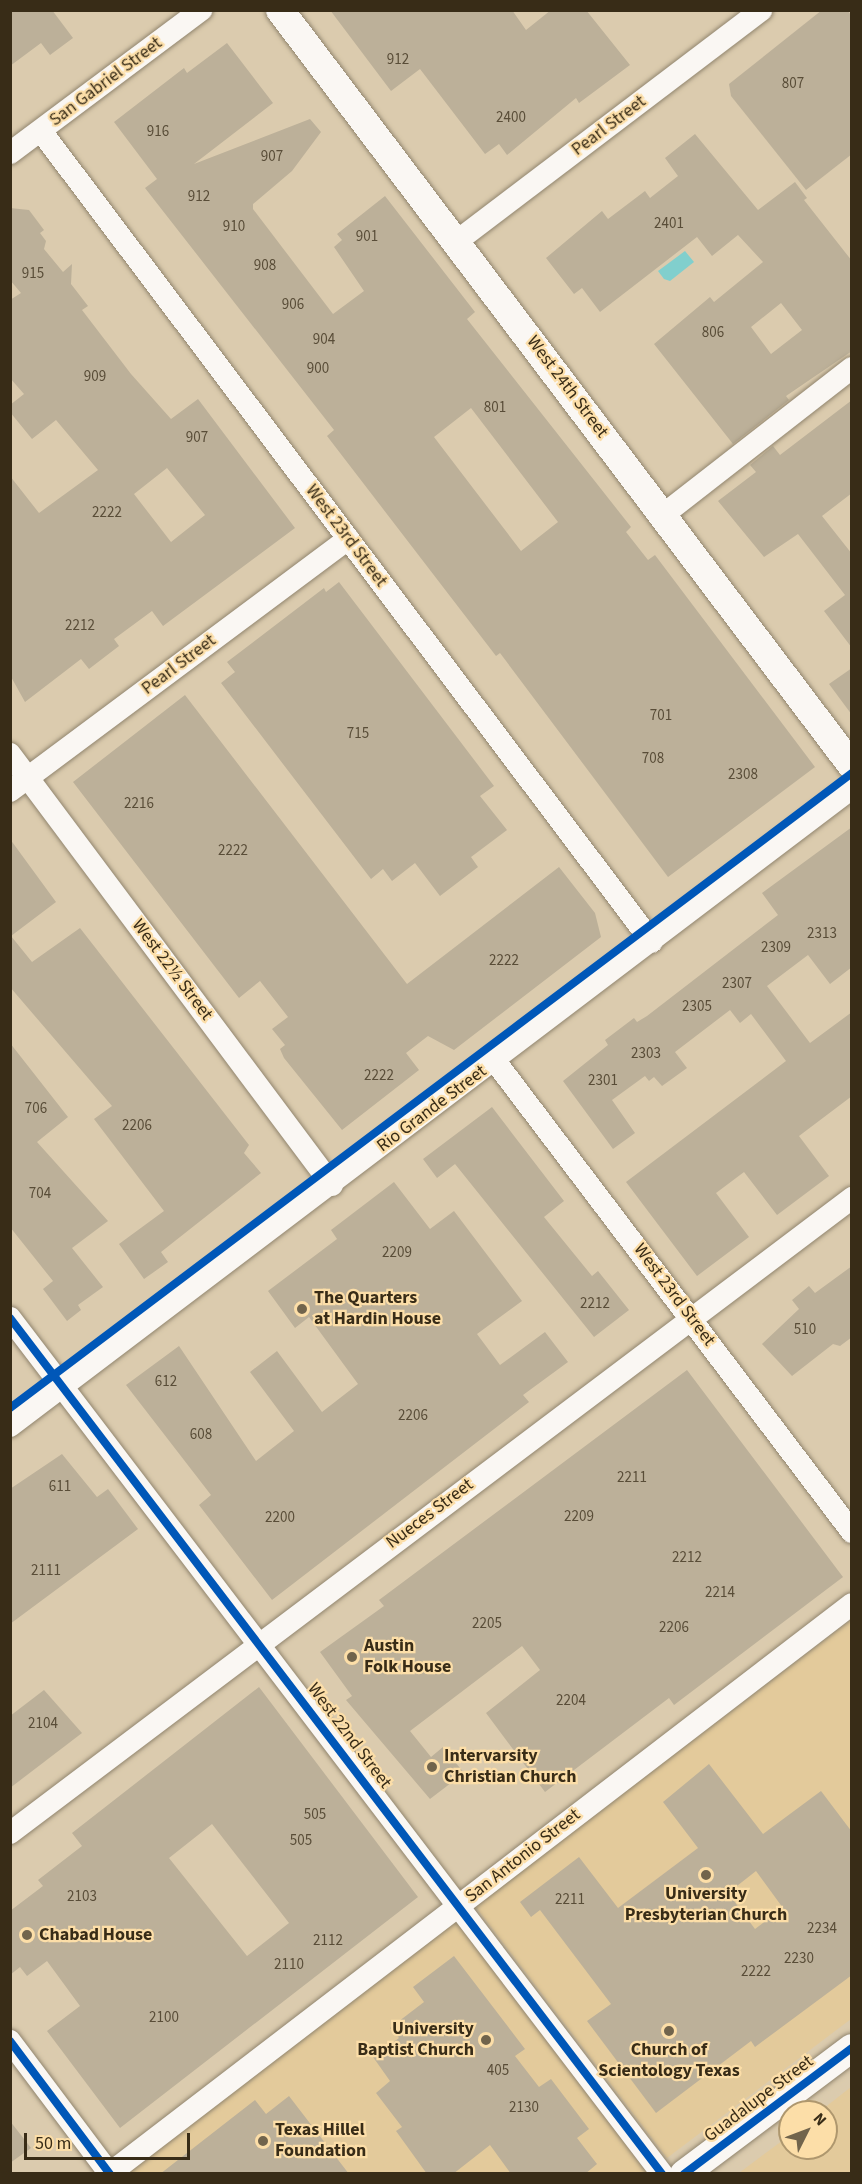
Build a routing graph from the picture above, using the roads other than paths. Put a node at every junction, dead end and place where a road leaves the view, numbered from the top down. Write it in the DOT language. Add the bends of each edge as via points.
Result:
graph roads {
  1 [pos="201,10"];
  2 [pos="279,10"];
  3 [pos="761,10"];
  4 [pos="41,131"];
  5 [pos="10,153"];
  6 [pos="457,241"];
  7 [pos="852,368"];
  8 [pos="663,515"];
  9 [pos="348,539"];
  10 [pos="10,754"];
  11 [pos="852,766"];
  12 [pos="19,784"];
  13 [pos="852,788"];
  14 [pos="652,942"];
  15 [pos="495,1061"];
  16 [pos="333,1185"];
  17 [pos="852,1198"];
  18 [pos="691,1316"];
  19 [pos="10,1318"];
  20 [pos="62,1385"];
  21 [pos="10,1426"];
  22 [pos="852,1532"];
  23 [pos="852,1604"];
  24 [pos="260,1642"];
  25 [pos="10,1833"];
  26 [pos="458,1906"];
  27 [pos="10,2041"];
  28 [pos="852,2048"];
  29 [pos="110,2173"];
  30 [pos="662,2174"];
  31 [pos="684,2174"];
  1 -- 4 [label="street, San Gabriel Street"];
  2 -- 6 [label="main road, West 24th Street"];
  3 -- 6 [label="street, Pearl Street"];
  4 -- 5 [label="street, San Gabriel Street"];
  4 -- 9 [label="street, West 23rd Street"];
  6 -- 8 [label="main road, West 24th Street"];
  7 -- 8 [label="street"];
  8 -- 11 [label="main road, West 24th Street"];
  9 -- 12 [label="street, Pearl Street"];
  9 -- 14 [label="street, West 23rd Street"];
  10 -- 12 [label="street, West 22½ Street"];
  12 -- 16 [label="street, West 22½ Street"];
  13 -- 14 [label="street, Rio Grande Street"];
  14 -- 15 [label="street, Rio Grande Street"];
  15 -- 16 [label="street, Rio Grande Street"];
  15 -- 18 [label="street, West 23rd Street"];
  16 -- 20 [label="street, Rio Grande Street"];
  17 -- 18 [label="street, Nueces Street"];
  18 -- 22 [label="street, West 23rd Street"];
  18 -- 24 [label="street, Nueces Street"];
  19 -- 20 [label="street, West 22nd Street"];
  20 -- 21 [label="street, Rio Grande Street"];
  20 -- 24 [label="street, West 22nd Street"];
  23 -- 26 [label="street, San Antonio Street"];
  24 -- 25 [label="street, Nueces Street"];
  24 -- 26 [label="street, West 22nd Street"];
  26 -- 29 [label="street, San Antonio Street"];
  26 -- 30 [label="street, West 22nd Street"];
  27 -- 29 [label="street"];
  28 -- 31 [label="main road, Guadalupe Street"];
}
